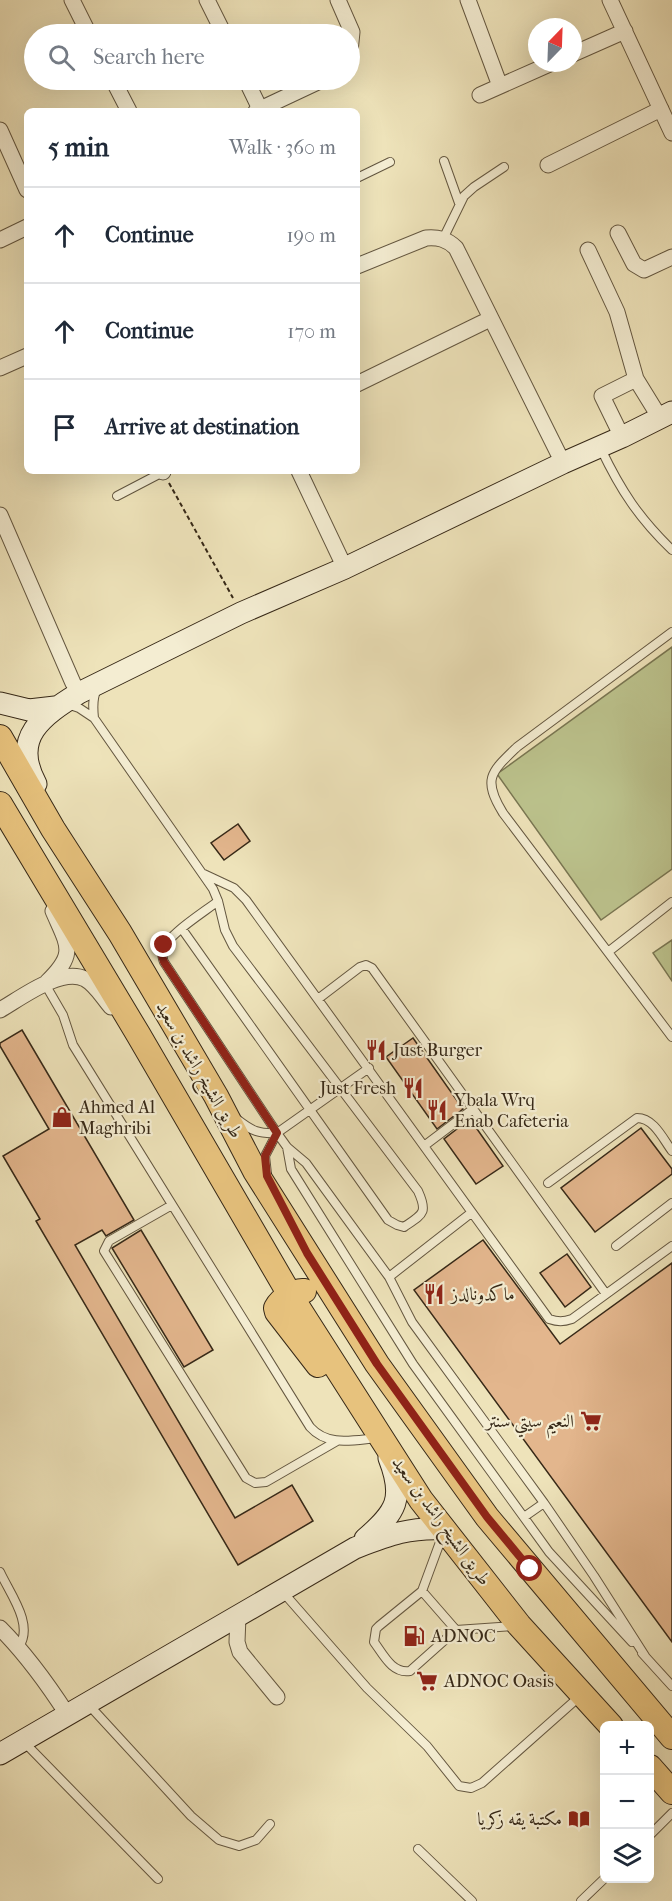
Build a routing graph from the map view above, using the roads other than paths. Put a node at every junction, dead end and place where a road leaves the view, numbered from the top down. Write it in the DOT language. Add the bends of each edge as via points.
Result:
graph roads {
  1 [pos="72,0"];
  2 [pos="207,0"];
  3 [pos="338,0"];
  4 [pos="610,0"];
  5 [pos="471,1"];
  6 [pos="84,24"];
  7 [pos="219,24"];
  8 [pos="348,24"];
  9 [pos="625,31"];
  10 [pos="582,50"];
  11 [pos="532,72"];
  12 [pos="500,86"];
  13 [pos="118,90"];
  14 [pos="250,90"];
  15 [pos="301,90"];
  16 [pos="480,95"];
  17 [pos="127,108"];
  18 [pos="258,108"];
  19 [pos="263,108"];
  20 [pos="661,110"];
  21 [pos="0,130"];
  22 [pos="672,133"];
  23 [pos="444,161"];
  24 [pos="390,162"];
  25 [pos="548,165"];
  26 [pos="504,167"];
  27 [pos="360,177"];
  28 [pos="24,183"];
  29 [pos="459,203"];
  30 [pos="24,228"];
  31 [pos="618,233"];
  32 [pos="443,239"];
  33 [pos="0,240"];
  34 [pos="588,250"];
  35 [pos="672,257"];
  36 [pos="360,265"];
  37 [pos="490,319"];
  38 [pos="24,357"];
  39 [pos="0,368"];
  40 [pos="636,379"];
  41 [pos="360,383"];
  42 [pos="666,415"];
  43 [pos="622,437"];
  44 [pos="599,447"];
  45 [pos="563,463"];
  46 [pos="159,474"];
  47 [pos="300,474"];
  48 [pos="117,496"];
  49 [pos="0,515"];
  50 [pos="672,550"];
  51 [pos="345,568"];
  52 [pos="672,633"];
  53 [pos="101,683"];
  54 [pos="66,701"];
  55 [pos="0,704"];
  56 [pos="94,718"];
  57 [pos="0,737"];
  58 [pos="0,804"];
  59 [pos="53,829"];
  60 [pos="203,874"];
  61 [pos="45,879"];
  62 [pos="218,901"];
  63 [pos="672,902"];
  64 [pos="182,929"];
  65 [pos="120,933"];
  66 [pos="608,952"];
  67 [pos="45,984"];
  68 [pos="318,999"];
  69 [pos="0,1010"];
  70 [pos="138,1034"];
  71 [pos="672,1037"];
  72 [pos="369,1068"];
  73 [pos="340,1088"];
  74 [pos="216,1096"];
  75 [pos="473,1109"];
  76 [pos="309,1110"];
  77 [pos="277,1133"];
  78 [pos="424,1146"];
  79 [pos="287,1147"];
  80 [pos="672,1151"];
  81 [pos="548,1183"];
  82 [pos="672,1203"];
  83 [pos="172,1205"];
  84 [pos="471,1213"];
  85 [pos="616,1246"];
  86 [pos="672,1246"];
  87 [pos="307,1253"];
  88 [pos="389,1277"];
  89 [pos="606,1294"];
  90 [pos="290,1295"];
  91 [pos="377,1364"];
  92 [pos="382,1438"];
  93 [pos="338,1441"];
  94 [pos="544,1503"];
  95 [pos="524,1517"];
  96 [pos="445,1529"];
  97 [pos="356,1548"];
  98 [pos="0,1572"];
  99 [pos="282,1591"];
  100 [pos="422,1591"];
  101 [pos="238,1616"];
  102 [pos="519,1625"];
  103 [pos="0,1628"];
  104 [pos="456,1630"];
  105 [pos="19,1647"];
  106 [pos="645,1656"];
  107 [pos="672,1686"];
  108 [pos="582,1694"];
  109 [pos="277,1697"];
  110 [pos="87,1702"];
  111 [pos="67,1714"];
  112 [pos="607,1721"];
  113 [pos="672,1737"];
  114 [pos="23,1741"];
  115 [pos="0,1754"];
  116 [pos="654,1772"];
  117 [pos="672,1792"];
  118 [pos="672,1813"];
  119 [pos="270,1824"];
  120 [pos="654,1831"];
  121 [pos="418,1849"];
  122 [pos="158,1879"];
  123 [pos="600,1883"];
  124 [pos="472,1901"];
  125 [pos="581,1901"];
  1 -- 6 [label="street"];
  2 -- 7 [label="street"];
  3 -- 8 [label="street"];
  4 -- 9 [label="street"];
  5 -- 12 [label="street"];
  9 -- 10 [label="street"];
  9 -- 20 [label="street"];
  11 -- 12 [label="street"];
  12 -- 16 [label="street"];
  13 -- 17 [label="street"];
  14 -- 18 [label="street"];
  15 -- 19 [label="street"];
  20 -- 22 [label="street"];
  20 -- 25 [label="street"];
  21 -- 28 [label="street"];
  23 -- 29 [label="lane"];
  24 -- 27 [label="lane"];
  26 -- 29 [label="lane" via="474,187"];
  29 -- 32 [label="lane"];
  30 -- 33 [label="street"];
  31 -- 35 [label="street" via="634,264 644,270"];
  32 -- 36 [label="street" via="426,238"];
  32 -- 37 [label="street" via="456,248"];
  34 -- 40 [label="street" via="617,312"];
  37 -- 41 [label="street"];
  37 -- 45 [label="street"];
  38 -- 39 [label="street"];
  40 -- 42 [label="street"];
  40 -- 43 [label="street" via="602,396"];
  42 -- 43 [label="street"];
  43 -- 44 [label="street"];
  44 -- 45 [label="street"];
  44 -- 50 [label="lane" via="634,510"];
  45 -- 51 [label="street"];
  46 -- 48 [label="lane"];
  47 -- 51 [label="street"];
  49 -- 54 [label="street" via="73,683"];
  51 -- 53 [label="street" via="241,613"];
  52 -- 66 [label="lane" via="517,747 495,768 490,782 502,813"];
  53 -- 54 [label="street"];
  53 -- 56 [label="lane" via="94,693"];
  54 -- 55 [label="street" via="29,710"];
  54 -- 56 [label="lane"];
  54 -- 59 [label="street" via="40,719 31,735 27,758"];
  56 -- 60 [label="lane"];
  57 -- 59 [label="main road, طريق الشيخ راشد بن سعيد"];
  58 -- 61 [label="main road, طريق الشيخ راشد بن سعيد"];
  59 -- 65 [label="main road, طريق الشيخ راشد بن سعيد"];
  60 -- 62 [label="lane"];
  60 -- 68 [label="lane" via="234,888 246,900"];
  61 -- 65 [label="main road" via="93,940 102,943"];
  61 -- 67 [label="street" via="68,950 63,966"];
  61 -- 70 [label="main road, طريق الشيخ راشد بن سعيد"];
  62 -- 64 [label="lane"];
  62 -- 73 [label="lane" via="233,946"];
  63 -- 66 [label="lane"];
  64 -- 76 [label="lane"];
  64 -- 77 [label="lane" via="164,945 164,962"];
  65 -- 74 [label="main road, طريق الشيخ راشد بن سعيد"];
  66 -- 71 [label="lane"];
  67 -- 69 [label="street"];
  67 -- 70 [label="street" via="69,976 86,979"];
  67 -- 83 [label="lane" via="63,1015 73,1045"];
  68 -- 72 [label="lane"];
  68 -- 75 [label="lane" via="360,967 372,968"];
  70 -- 90 [label="main road, طريق الشيخ راشد بن سعيد"];
  72 -- 73 [label="lane"];
  72 -- 78 [label="lane"];
  73 -- 76 [label="lane"];
  73 -- 76 [label="lane" via="418,1191 424,1204 420,1216 404,1227 388,1220"];
  74 -- 77 [label="lane" via="252,1132"];
  74 -- 87 [label="main road, طريق الشيخ راشد بن سعيد" via="255,1171"];
  75 -- 78 [label="lane"];
  75 -- 89 [label="lane"];
  76 -- 77 [label="lane"];
  77 -- 79 [label="lane"];
  77 -- 87 [label="lane" via="265,1156 267,1176"];
  78 -- 84 [label="lane"];
  79 -- 88 [label="lane" via="306,1163"];
  79 -- 95 [label="lane" via="291,1169 407,1354"];
  80 -- 81 [label="lane" via="651,1122 638,1118"];
  82 -- 85 [label="lane"];
  83 -- 93 [label="lane" via="310,1426 322,1437"];
  83 -- 93 [label="lane" via="109,1241 104,1251 246,1478 255,1483 266,1482"];
  84 -- 88 [label="lane"];
  84 -- 89 [label="lane" via="549,1319 572,1319"];
  86 -- 89 [label="lane"];
  87 -- 91 [label="main road, طريق الشيخ راشد بن سعيد"];
  88 -- 94 [label="lane" via="412,1322"];
  90 -- 91 [label="main road" via="305,1292 344,1350"];
  90 -- 92 [label="main road, طريق الشيخ راشد بن سعيد"];
  91 -- 113 [label="main road, طريق الشيخ راشد بن سعيد" via="487,1517"];
  92 -- 93 [label="lane"];
  92 -- 96 [label="main road, طريق الشيخ راشد بن سعيد" via="421,1500"];
  92 -- 97 [label="street" via="398,1489 394,1506 386,1521"];
  94 -- 95 [label="lane"];
  94 -- 106 [label="lane"];
  95 -- 106 [label="lane" via="549,1552"];
  96 -- 97 [label="street" via="396,1532"];
  96 -- 100 [label="lane"];
  96 -- 102 [label="main road, طريق الشيخ راشد بن سعيد"];
  97 -- 99 [label="street"];
  98 -- 105 [label="lane" via="24,1622 25,1635"];
  99 -- 101 [label="street"];
  99 -- 108 [label="lane" via="367,1688 427,1746 459,1786 471,1788 482,1783"];
  100 -- 104 [label="lane"];
  100 -- 104 [label="lane" via="376,1629 374,1642 394,1668 410,1671"];
  101 -- 109 [label="street" via="240,1652"];
  101 -- 110 [label="street"];
  102 -- 104 [label="lane"];
  102 -- 108 [label="main road, طريق الشيخ راشد بن سعيد"];
  103 -- 105 [label="street"];
  105 -- 111 [label="street"];
  106 -- 107 [label="lane"];
  108 -- 112 [label="main road, طريق الشيخ راشد بن سعيد"];
  110 -- 111 [label="street"];
  110 -- 119 [label="lane" via="191,1816 219,1840 239,1846 256,1840"];
  111 -- 114 [label="street"];
  114 -- 115 [label="street"];
  114 -- 122 [label="lane"];
  116 -- 117 [label="main road"];
  118 -- 120 [label="lane"];
  121 -- 124 [label="lane"];
  123 -- 125 [label="lane"];
}
